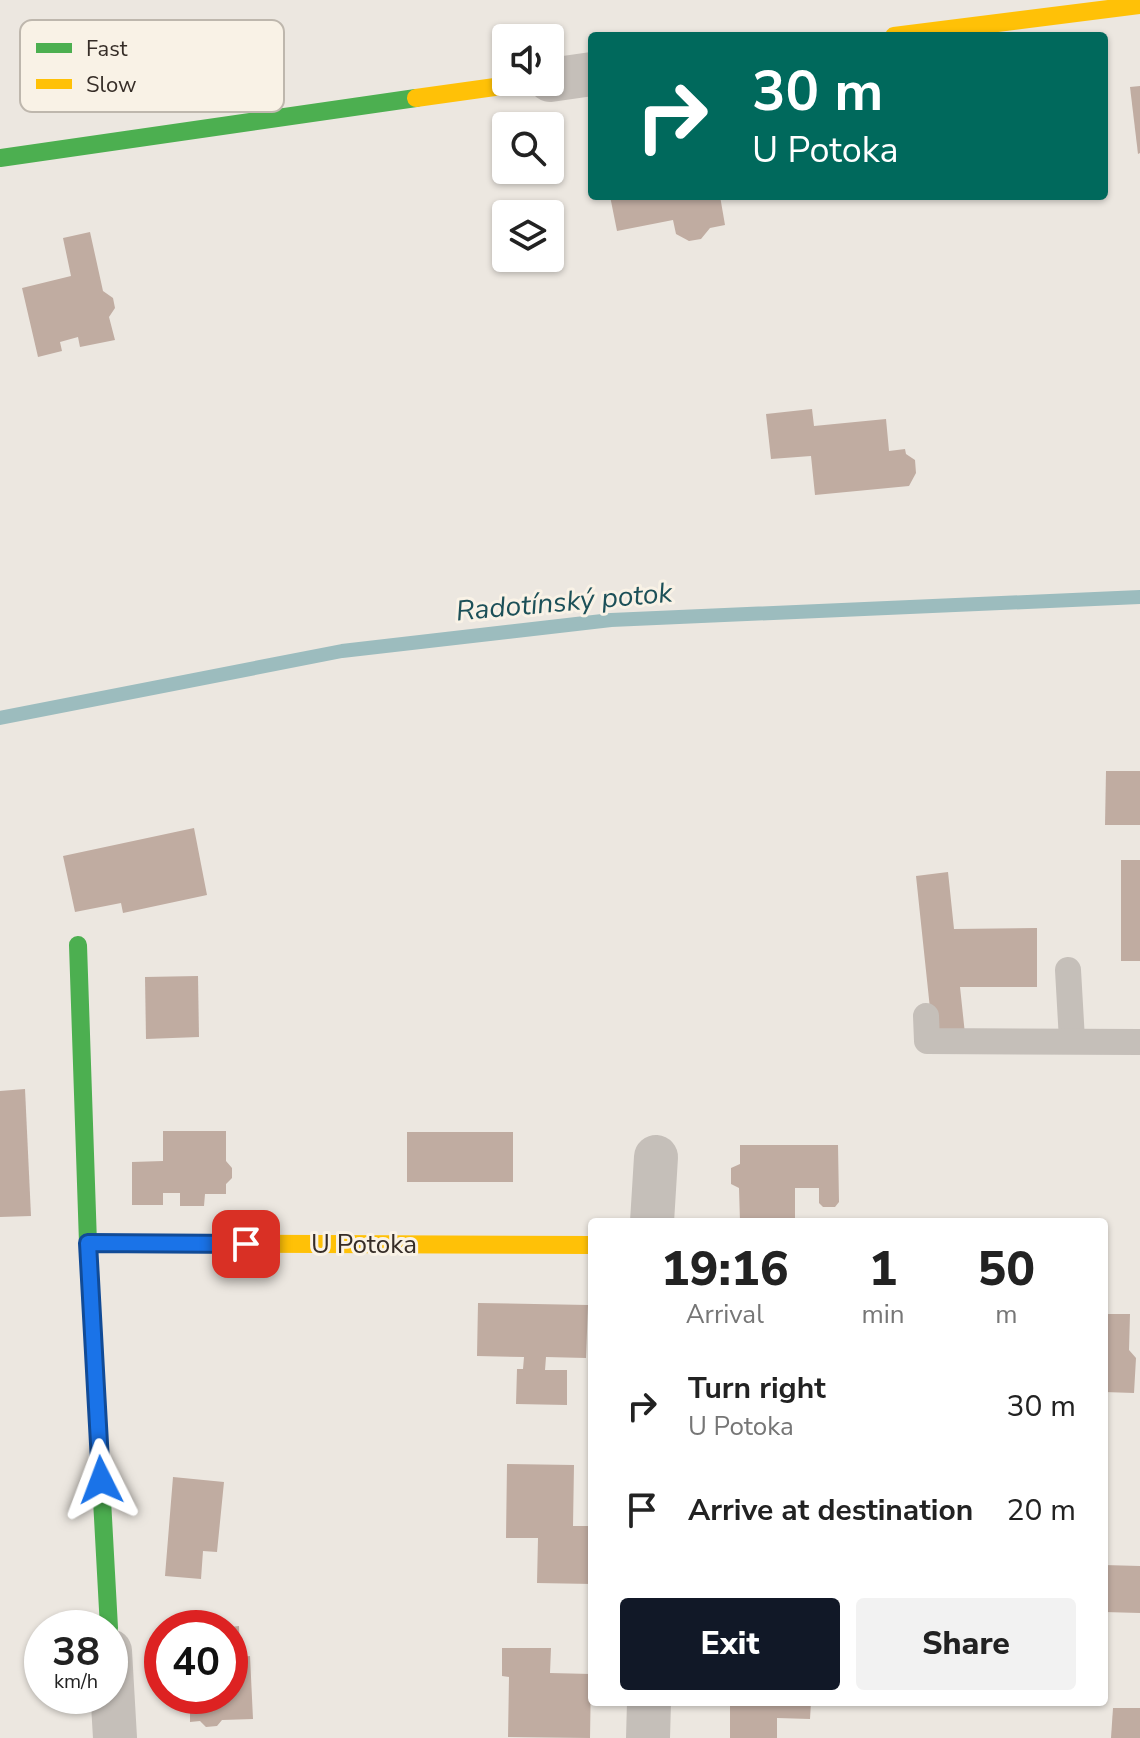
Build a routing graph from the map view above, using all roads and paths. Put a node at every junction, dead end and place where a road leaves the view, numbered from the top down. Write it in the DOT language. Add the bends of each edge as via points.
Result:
graph roads {
  1 [pos="1140,5"];
  2 [pos="926,32"];
  3 [pos="588,75"];
  4 [pos="564,78"];
  5 [pos="492,87"];
  6 [pos="0,158"];
  7 [pos="78,945"];
  8 [pos="1068,970"];
  9 [pos="926,1016"];
  10 [pos="1072,1040"];
  11 [pos="1140,1042"];
  12 [pos="656,1157"];
  13 [pos="652,1218"];
  14 [pos="88,1243"];
  15 [pos="588,1245"];
  16 [pos="108,1610"];
  17 [pos="649,1706"];
  18 [pos="114,1714"];
  19 [pos="115,1738"];
  20 [pos="648,1738"];
  1 -- 2 [label="street"];
  3 -- 4 [label="street"];
  5 -- 6 [label="street"];
  7 -- 14 [label="street"];
  8 -- 10 [label="lane"];
  9 -- 10 [label="lane" via="927,1041"];
  10 -- 11 [label="lane"];
  12 -- 13 [label="street"];
  14 -- 15 [label="street, U Potoka"];
  14 -- 16 [label="street"];
  17 -- 20 [label="street"];
  18 -- 19 [label="street"];
}
